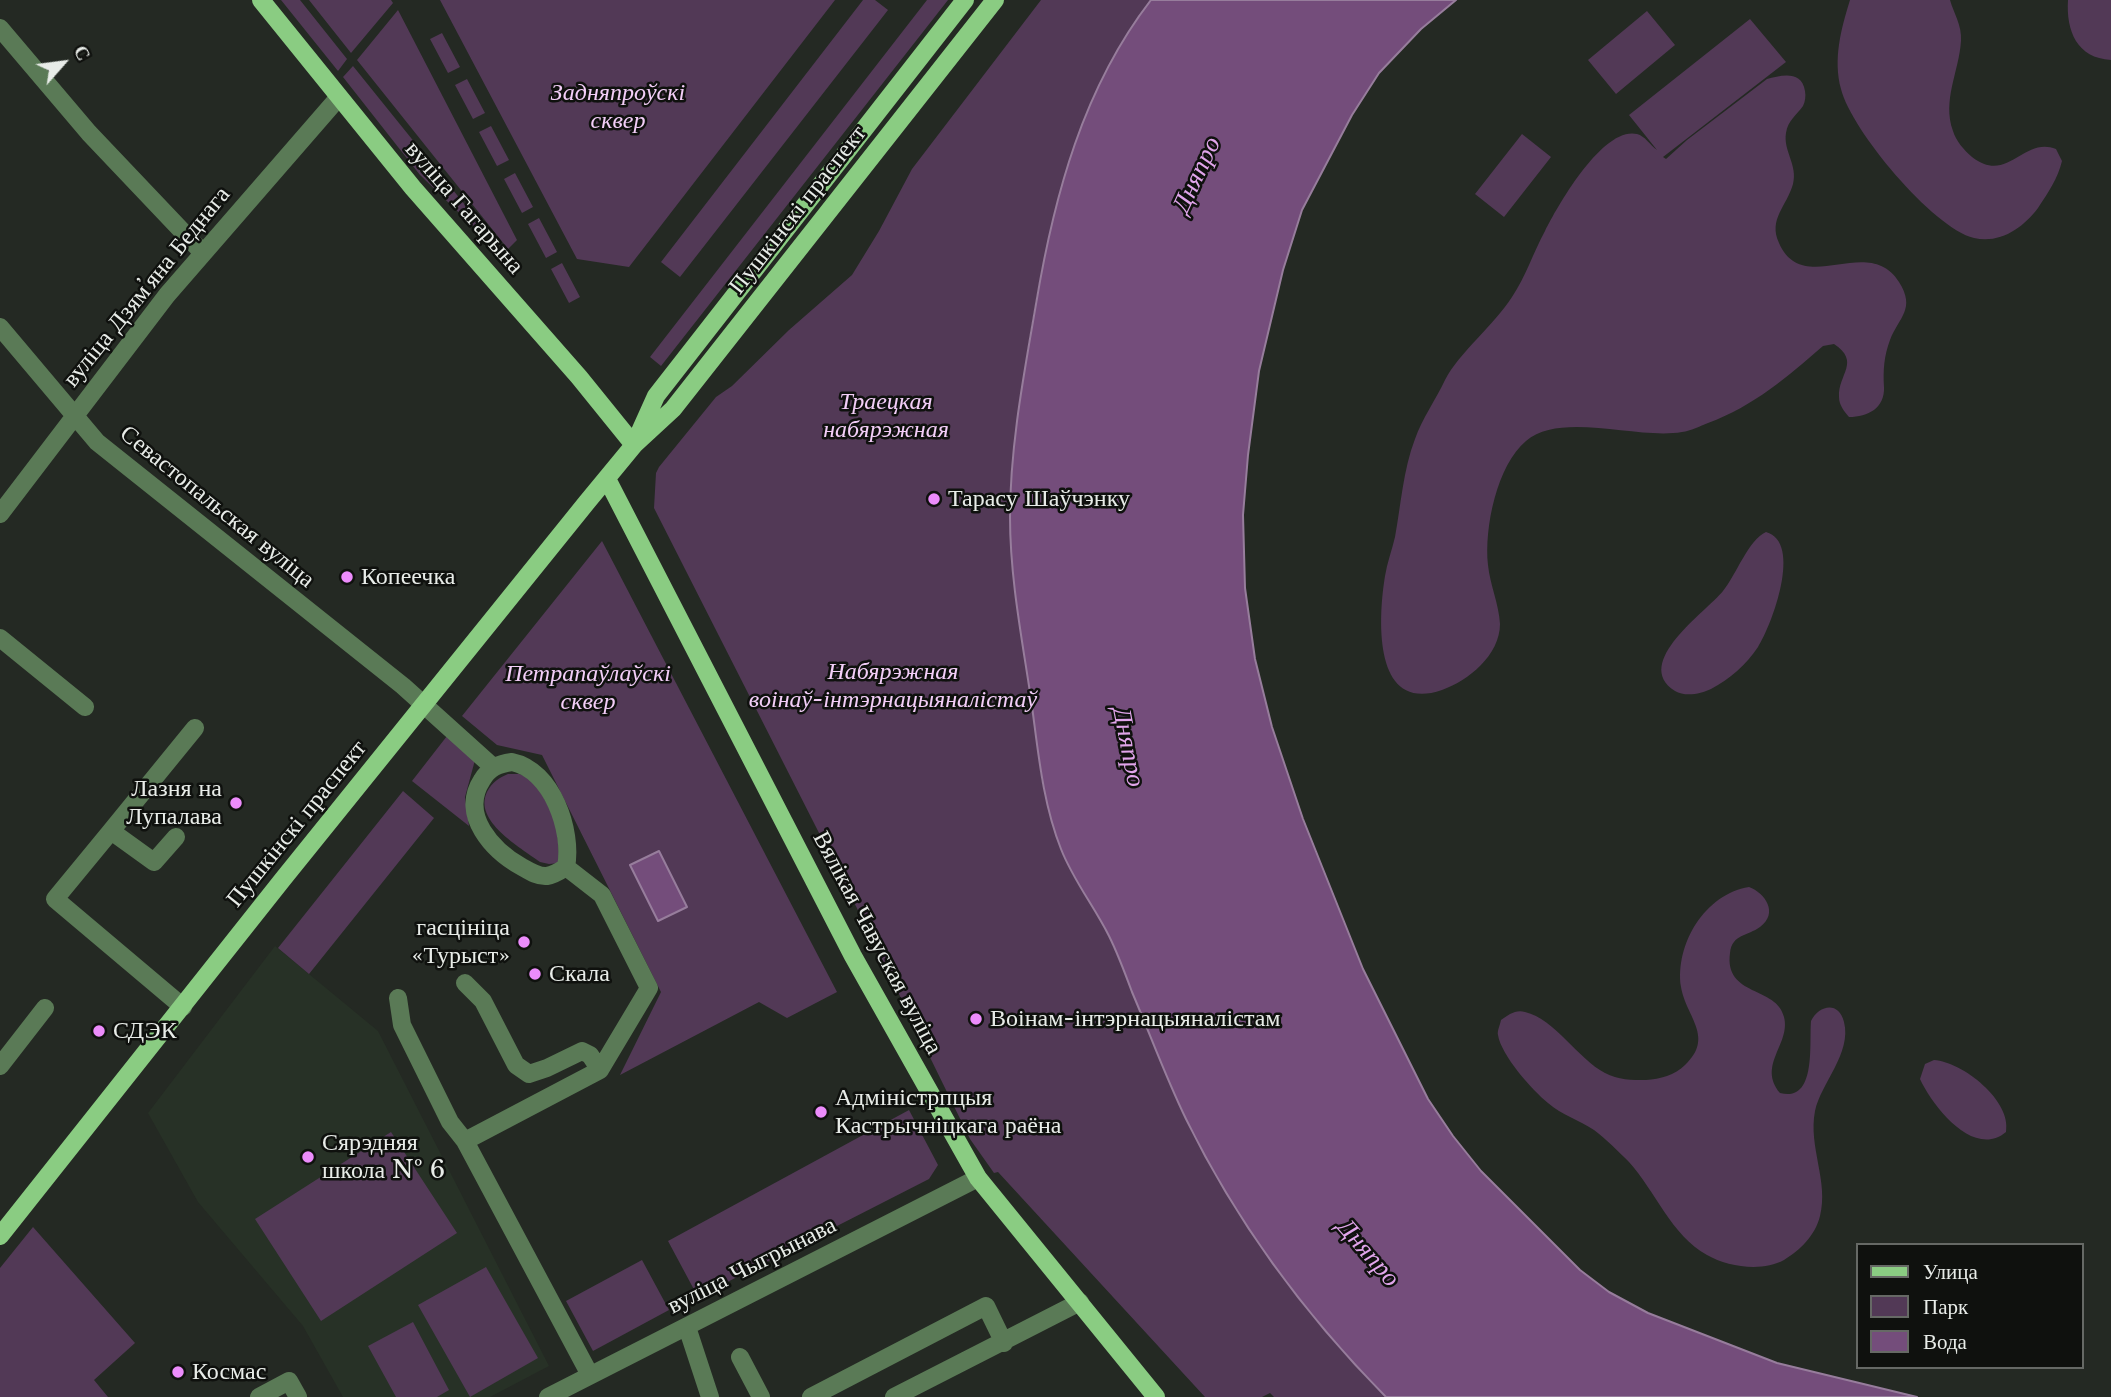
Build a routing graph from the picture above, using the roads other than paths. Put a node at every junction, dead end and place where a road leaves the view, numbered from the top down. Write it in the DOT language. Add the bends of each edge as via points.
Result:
graph roads {
  1 [pos="261,0"];
  2 [pos="965,0"];
  3 [pos="995,0"];
  4 [pos="0,28"];
  5 [pos="339,97"];
  6 [pos="202,253"];
  7 [pos="0,327"];
  8 [pos="74,417"];
  9 [pos="634,445"];
  10 [pos="607,479"];
  11 [pos="0,514"];
  12 [pos="0,638"];
  13 [pos="425,705"];
  14 [pos="85,707"];
  15 [pos="195,728"];
  16 [pos="493,767"];
  17 [pos="111,831"];
  18 [pos="176,837"];
  19 [pos="566,867"];
  20 [pos="465,983"];
  21 [pos="398,998"];
  22 [pos="183,1007"];
  23 [pos="45,1008"];
  24 [pos="0,1066"];
  25 [pos="600,1070"];
  26 [pos="465,1141"];
  27 [pos="978,1178"];
  28 [pos="0,1236"];
  29 [pos="1080,1302"];
  30 [pos="687,1327"];
  31 [pos="1004,1343"];
  32 [pos="740,1357"];
  33 [pos="590,1375"];
  34 [pos="259,1397"];
  35 [pos="298,1397"];
  36 [pos="548,1397"];
  37 [pos="710,1397"];
  38 [pos="761,1397"];
  39 [pos="811,1397"];
  40 [pos="894,1397"];
  41 [pos="1156,1397"];
  1 -- 5 [label="main road, вуліца Гагарына"];
  2 -- 9 [label="main road, Пушкінскі праспект" via="656,397"];
  3 -- 9 [label="main road, Пушкінскі праспект" via="673,409"];
  4 -- 6 [label="street" via="89,133"];
  5 -- 6 [label="street, вуліца Дзямʼяна Беднага"];
  5 -- 9 [label="main road, вуліца Гагарына"];
  6 -- 8 [label="street, вуліца Дзямʼяна Беднага"];
  7 -- 8 [label="street, Севастопальская вуліца"];
  8 -- 11 [label="street, вуліца Дзямʼяна Беднага"];
  8 -- 13 [label="street, Севастопальская вуліца" via="97,442"];
  9 -- 10 [label="main road, Пушкінскі праспект"];
  10 -- 13 [label="main road, Пушкінскі праспект"];
  10 -- 27 [label="main road, Вялікая Чавуская вуліца" via="853,956"];
  12 -- 14 [label="street"];
  13 -- 16 [label="street, Севастопальская вуліца"];
  13 -- 22 [label="main road, Пушкінскі праспект"];
  15 -- 17 [label="street"];
  16 -- 19 [label="street" via="521,764 545,784 566,832"];
  16 -- 19 [label="street" via="475,796 474,809 483,832 504,856 531,872 544,876"];
  17 -- 18 [label="street" via="154,862"];
  17 -- 22 [label="street" via="55,899"];
  19 -- 25 [label="street" via="602,895 649,988"];
  20 -- 25 [label="street" via="483,1001 516,1065 529,1074 582,1051"];
  21 -- 26 [label="street" via="402,1025 450,1122"];
  22 -- 28 [label="main road, Пушкінскі праспект"];
  23 -- 24 [label="street"];
  25 -- 26 [label="street"];
  26 -- 33 [label="street"];
  27 -- 29 [label="main road, Вялікая Чавуская вуліца"];
  27 -- 30 [label="street, вуліца Чыгрынава"];
  29 -- 31 [label="street"];
  29 -- 41 [label="main road, Вялікая Чавуская вуліца"];
  30 -- 33 [label="street, вуліца Чыгрынава"];
  30 -- 37 [label="street"];
  31 -- 39 [label="street" via="986,1306"];
  31 -- 40 [label="street"];
  32 -- 38 [label="street"];
  33 -- 36 [label="street, вуліца Чыгрынава"];
  34 -- 35 [label="street" via="289,1381"];
}
